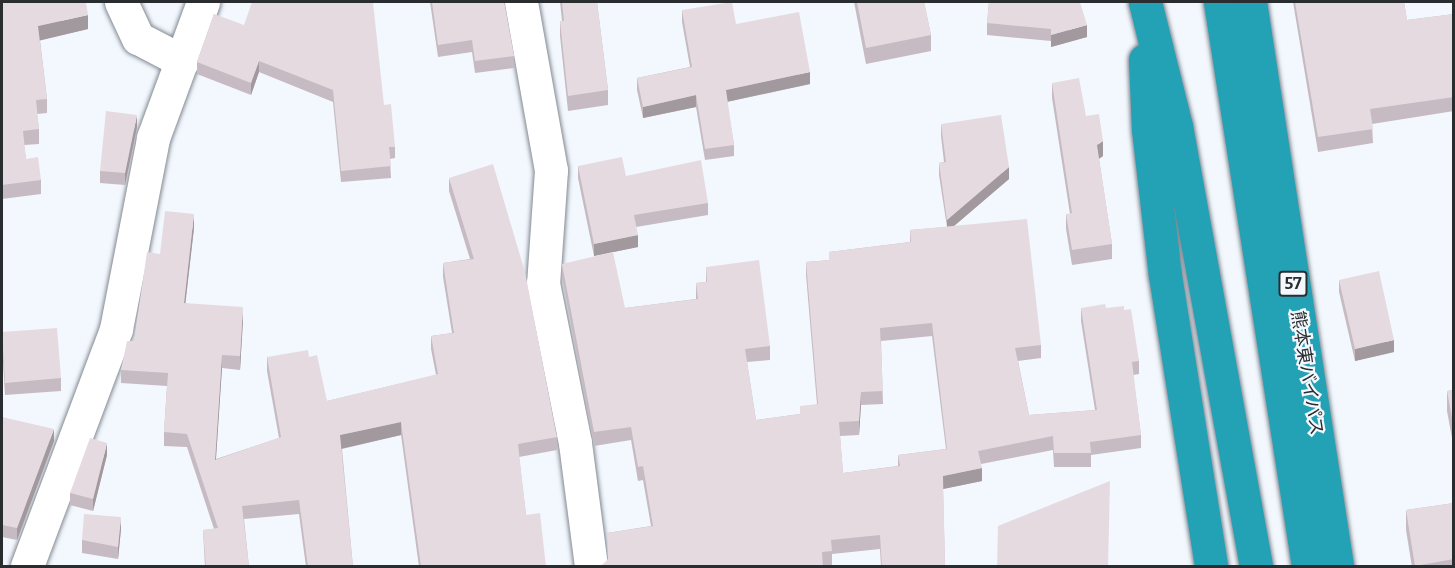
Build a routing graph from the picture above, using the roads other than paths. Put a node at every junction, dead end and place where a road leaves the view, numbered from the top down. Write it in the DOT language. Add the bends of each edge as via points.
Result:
graph roads {
  1 [pos="121,2"];
  2 [pos="204,2"];
  3 [pos="521,2"];
  4 [pos="1144,2"];
  5 [pos="1220,2"];
  6 [pos="1250,2"];
  7 [pos="182,61"];
  8 [pos="27,567"];
  9 [pos="591,567"];
  10 [pos="1211,567"];
  11 [pos="1256,567"];
  12 [pos="1308,567"];
  13 [pos="1337,567"];
  1 -- 7 [label="street" via="138,38"];
  2 -- 7 [label="street"];
  3 -- 9 [label="street" via="551,170 543,283 575,443"];
  4 -- 10 [label="highway" via="1148,129 1165,274"];
  4 -- 11 [label="highway" via="1176,126"];
  5 -- 12 [label="highway"];
  6 -- 13 [label="highway, 熊本東バイパス / 57"];
  7 -- 8 [label="street" via="153,138 116,329"];
}
